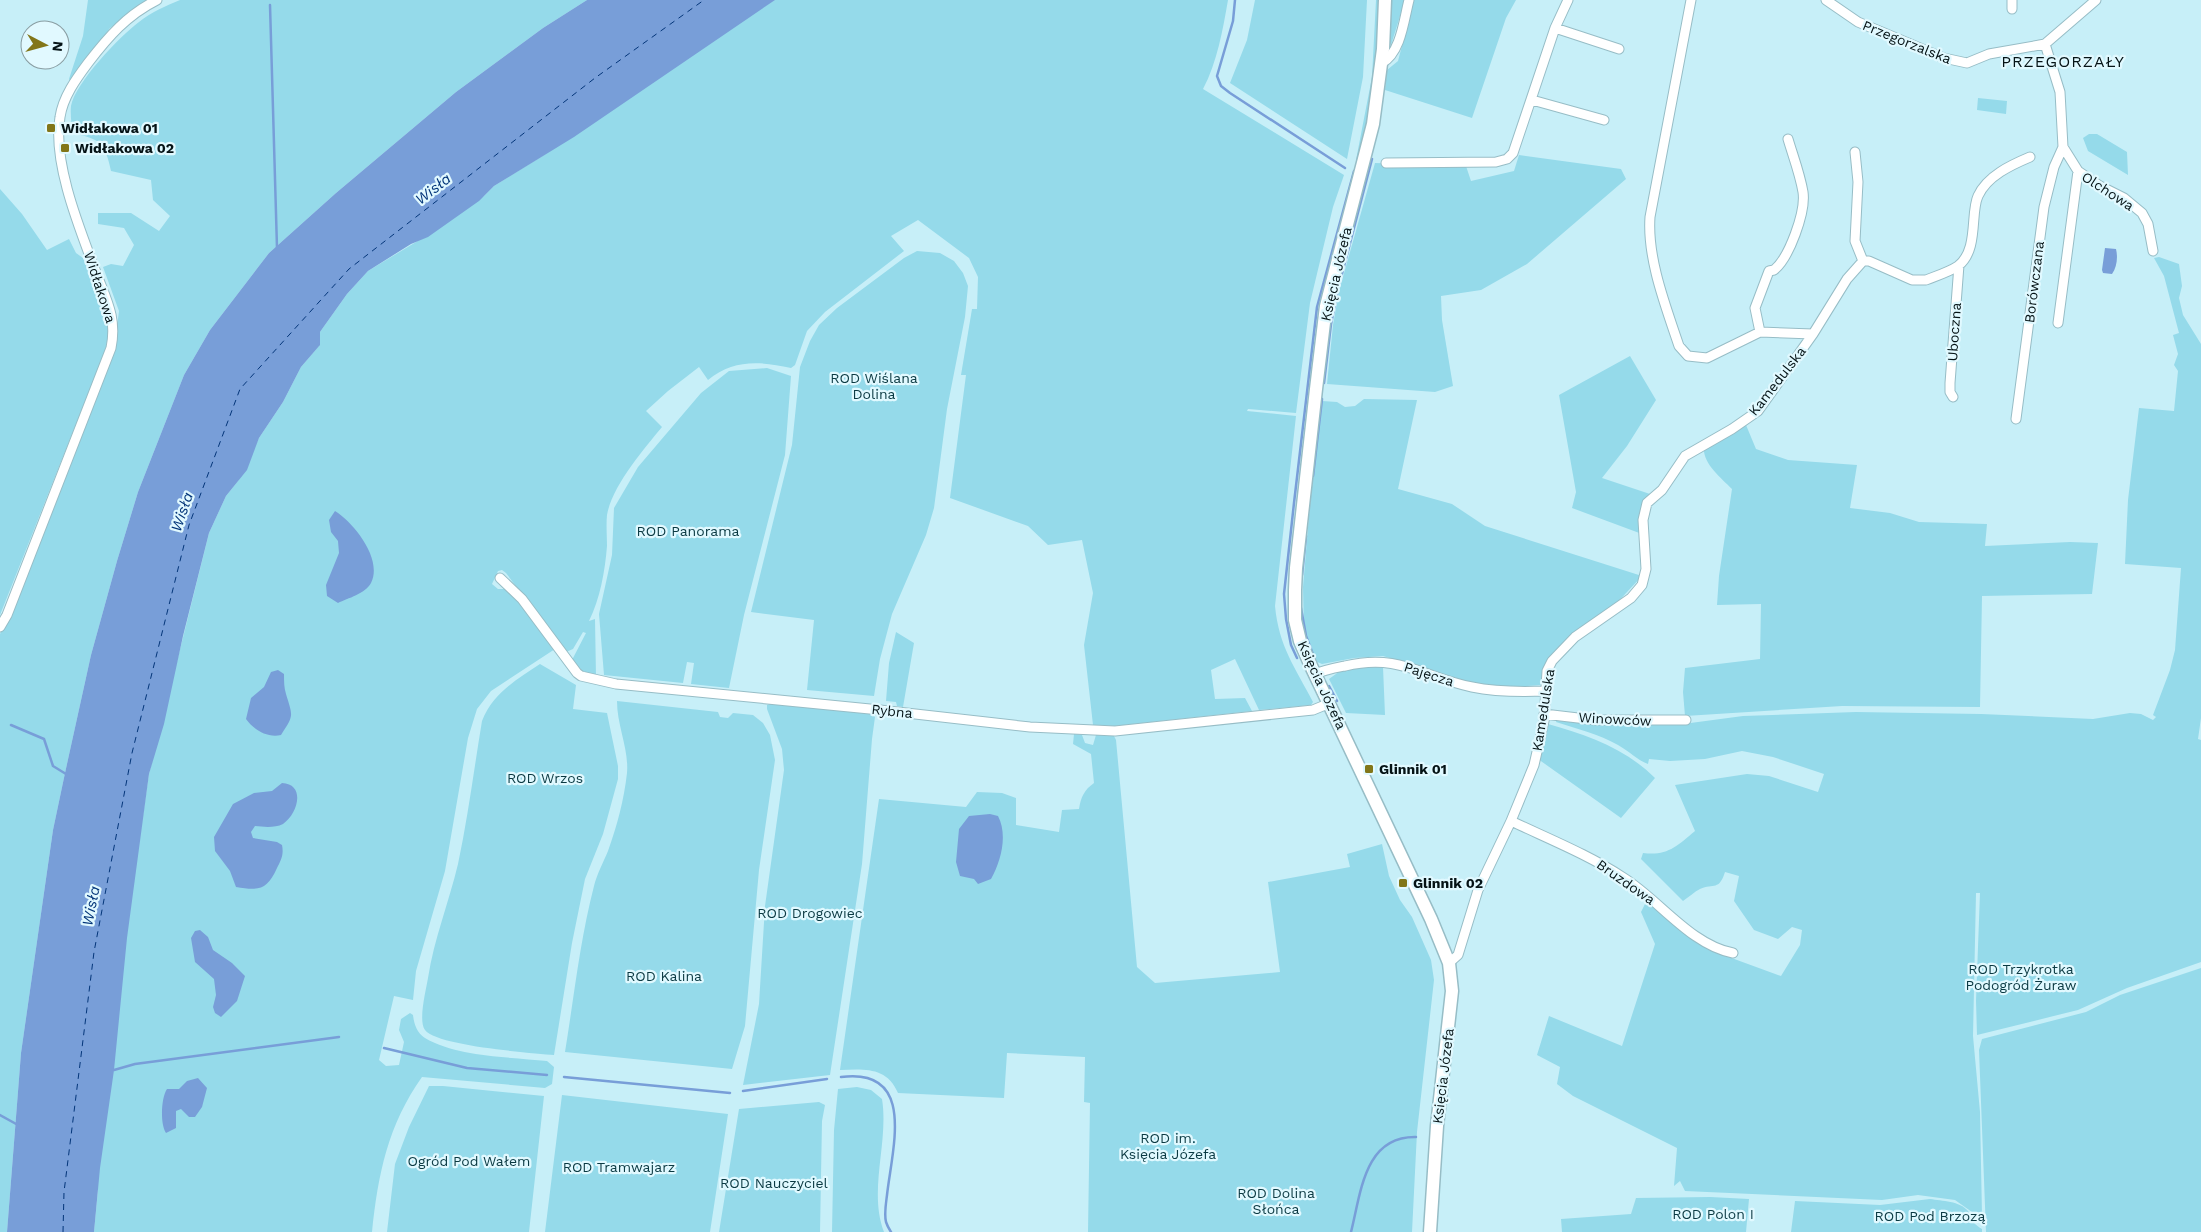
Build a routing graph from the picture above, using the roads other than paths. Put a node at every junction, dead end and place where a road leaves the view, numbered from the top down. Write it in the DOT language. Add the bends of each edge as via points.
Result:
graph roads {
  1 [pos="158,0"];
  2 [pos="1385,0"];
  3 [pos="1409,0"];
  4 [pos="1568,0"];
  5 [pos="1690,0"];
  6 [pos="1826,0"];
  7 [pos="2096,0"];
  8 [pos="1555,28"];
  9 [pos="2045,44"];
  10 [pos="1619,49"];
  11 [pos="1382,63"];
  12 [pos="1532,100"];
  13 [pos="1604,120"];
  14 [pos="1788,139"];
  15 [pos="2064,147"];
  16 [pos="1855,152"];
  17 [pos="2030,157"];
  18 [pos="1386,163"];
  19 [pos="2078,171"];
  20 [pos="2154,251"];
  21 [pos="1863,261"];
  22 [pos="1959,265"];
  23 [pos="2058,323"];
  24 [pos="1760,332"];
  25 [pos="1813,334"];
  26 [pos="1953,397"];
  27 [pos="2016,419"];
  28 [pos="500,578"];
  29 [pos="0,626"];
  30 [pos="1315,674"];
  31 [pos="1545,691"];
  32 [pos="1330,703"];
  33 [pos="1544,714"];
  34 [pos="1686,720"];
  35 [pos="1512,821"];
  36 [pos="1733,953"];
  37 [pos="1449,963"];
  38 [pos="1430,1232"];
  1 -- 29 [label="street, Widłakowa" via="131,15 113,31 72,87 60,115 58,138 62,160 82,234 111,311 113,336 74,446"];
  2 -- 11 [label="main road, Księcia Józefa"];
  3 -- 11 [label="street, Księcia Józefa" via="1396,46"];
  4 -- 8 [label="street"];
  5 -- 24 [label="street, Kamedulska" via="1650,217 1650,244 1670,318 1684,353 1707,358"];
  6 -- 9 [label="street, Przegorzalska" via="1858,22 1958,62"];
  7 -- 9 [label="street"];
  8 -- 10 [label="street"];
  8 -- 12 [label="street"];
  9 -- 15 [label="street, Olchowa" via="2060,92"];
  11 -- 30 [label="main road, Księcia Józefa" via="1368,149 1326,306 1296,568 1295,620 1300,641"];
  12 -- 13 [label="street"];
  12 -- 18 [label="street" via="1513,153 1507,159 1496,162"];
  14 -- 24 [label="street" via="1804,203 1784,260 1769,271 1754,308"];
  15 -- 19 [label="street, Olchowa"];
  15 -- 27 [label="street, Borówczana" via="2054,167 2044,207"];
  16 -- 21 [label="street" via="1858,182 1855,241"];
  17 -- 22 [label="street" via="1995,176 1978,196 1971,241"];
  19 -- 20 [label="street, Olchowa" via="2124,198 2142,214 2148,224"];
  19 -- 23 [label="street"];
  21 -- 22 [label="street" via="1920,281"];
  21 -- 25 [label="street" via="1847,279"];
  22 -- 26 [label="street, Uboczna" via="1950,383"];
  24 -- 25 [label="street, Kamedulska"];
  25 -- 31 [label="street, Kamedulska" via="1758,410 1685,456 1662,490 1647,503 1643,520 1646,569 1642,585 1631,598 1575,637 1562,650 1552,661"];
  28 -- 32 [label="street, Rybna" via="522,599 577,673 616,684 1030,727 1115,731 1304,712"];
  30 -- 31 [label="street, Pajęcza" via="1365,661 1384,662 1403,664 1470,687 1496,691"];
  30 -- 32 [label="main road, Księcia Józefa"];
  31 -- 33 [label="street, Kamedulska"];
  32 -- 37 [label="main road, Księcia Józefa" via="1432,919"];
  33 -- 34 [label="street, Winowców" via="1595,720"];
  33 -- 35 [label="street, Kamedulska" via="1534,765"];
  35 -- 36 [label="street, Bruzdowa" via="1618,874 1700,938"];
  35 -- 37 [label="street, Kamedulska" via="1478,890 1458,955"];
  37 -- 38 [label="main road, Księcia Józefa" via="1452,991 1437,1126"];
}
